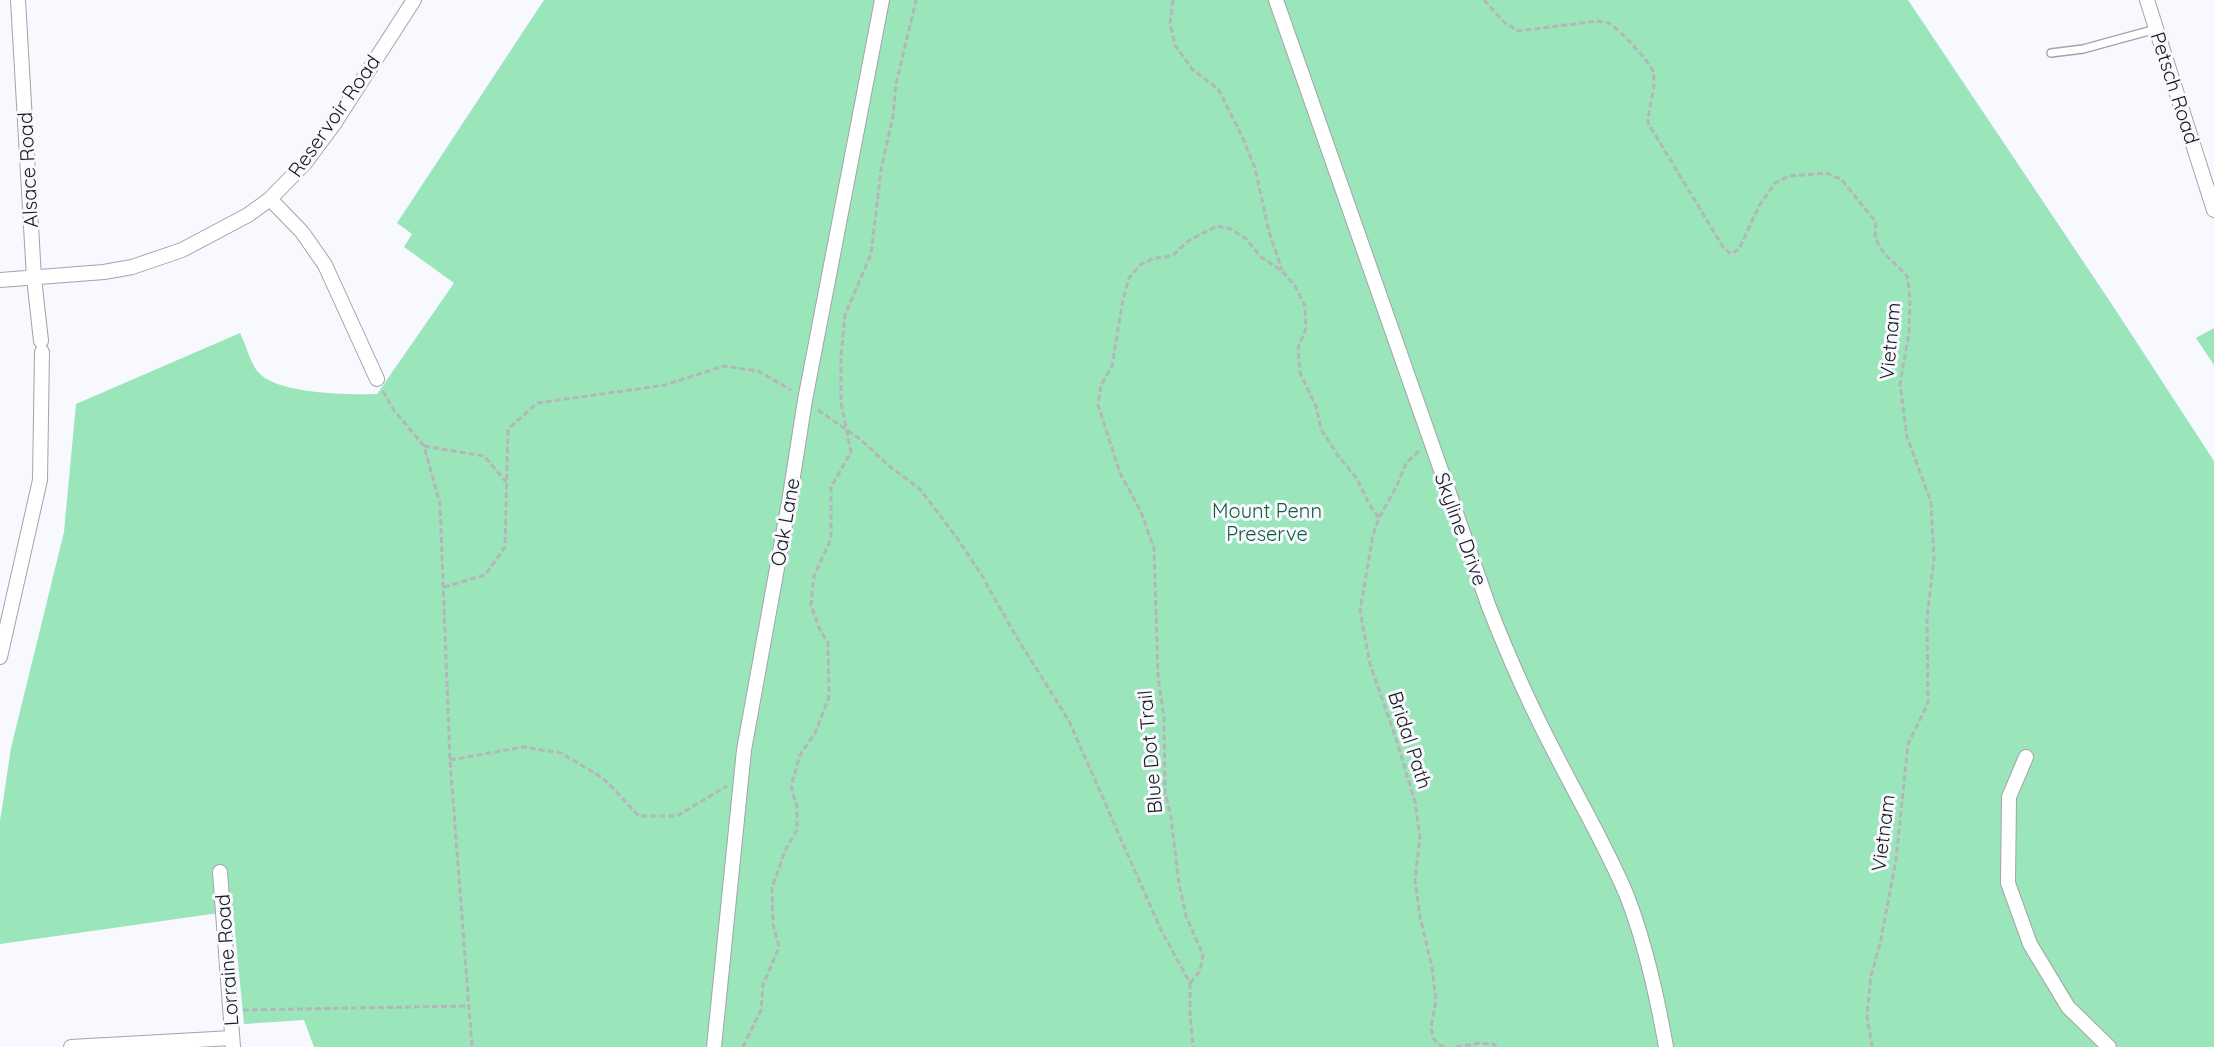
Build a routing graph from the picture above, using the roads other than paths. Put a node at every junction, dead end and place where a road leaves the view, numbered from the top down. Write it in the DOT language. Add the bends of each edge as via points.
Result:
graph roads {
  1 [pos="18,0"];
  2 [pos="414,0"];
  3 [pos="882,0"];
  4 [pos="1276,0"];
  5 [pos="2147,0"];
  6 [pos="2156,29"];
  7 [pos="2051,53"];
  8 [pos="270,199"];
  9 [pos="2214,210"];
  10 [pos="34,278"];
  11 [pos="0,280"];
  12 [pos="377,379"];
  13 [pos="0,657"];
  14 [pos="2026,757"];
  15 [pos="220,872"];
  16 [pos="233,1042"];
  17 [pos="71,1047"];
  18 [pos="714,1047"];
  19 [pos="1666,1047"];
  20 [pos="2109,1047"];
  1 -- 10 [label="street, Alsace Road"];
  2 -- 8 [label="street, Reservoir Road" via="324,138"];
  3 -- 18 [label="street, Oak Lane" via="805,400 744,750"];
  4 -- 19 [label="street, Skyline Drive" via="1489,607 1517,677 1600,836 1627,897 1647,956"];
  5 -- 6 [label="street, Petsch Road"];
  6 -- 7 [label="lane" via="2083,49"];
  6 -- 9 [label="street, Petsch Road"];
  8 -- 10 [label="street, Reservoir Road" via="217,233 157,260 104,272"];
  8 -- 12 [label="street" via="302,232 325,266"];
  10 -- 11 [label="street, Reservoir Road"];
  10 -- 13 [label="street, Alsace Road" via="41,346 40,480"];
  14 -- 20 [label="street" via="2009,797 2008,883 2030,944 2068,1007"];
  15 -- 16 [label="street, Lorraine Road"];
  16 -- 17 [label="street"];
}
